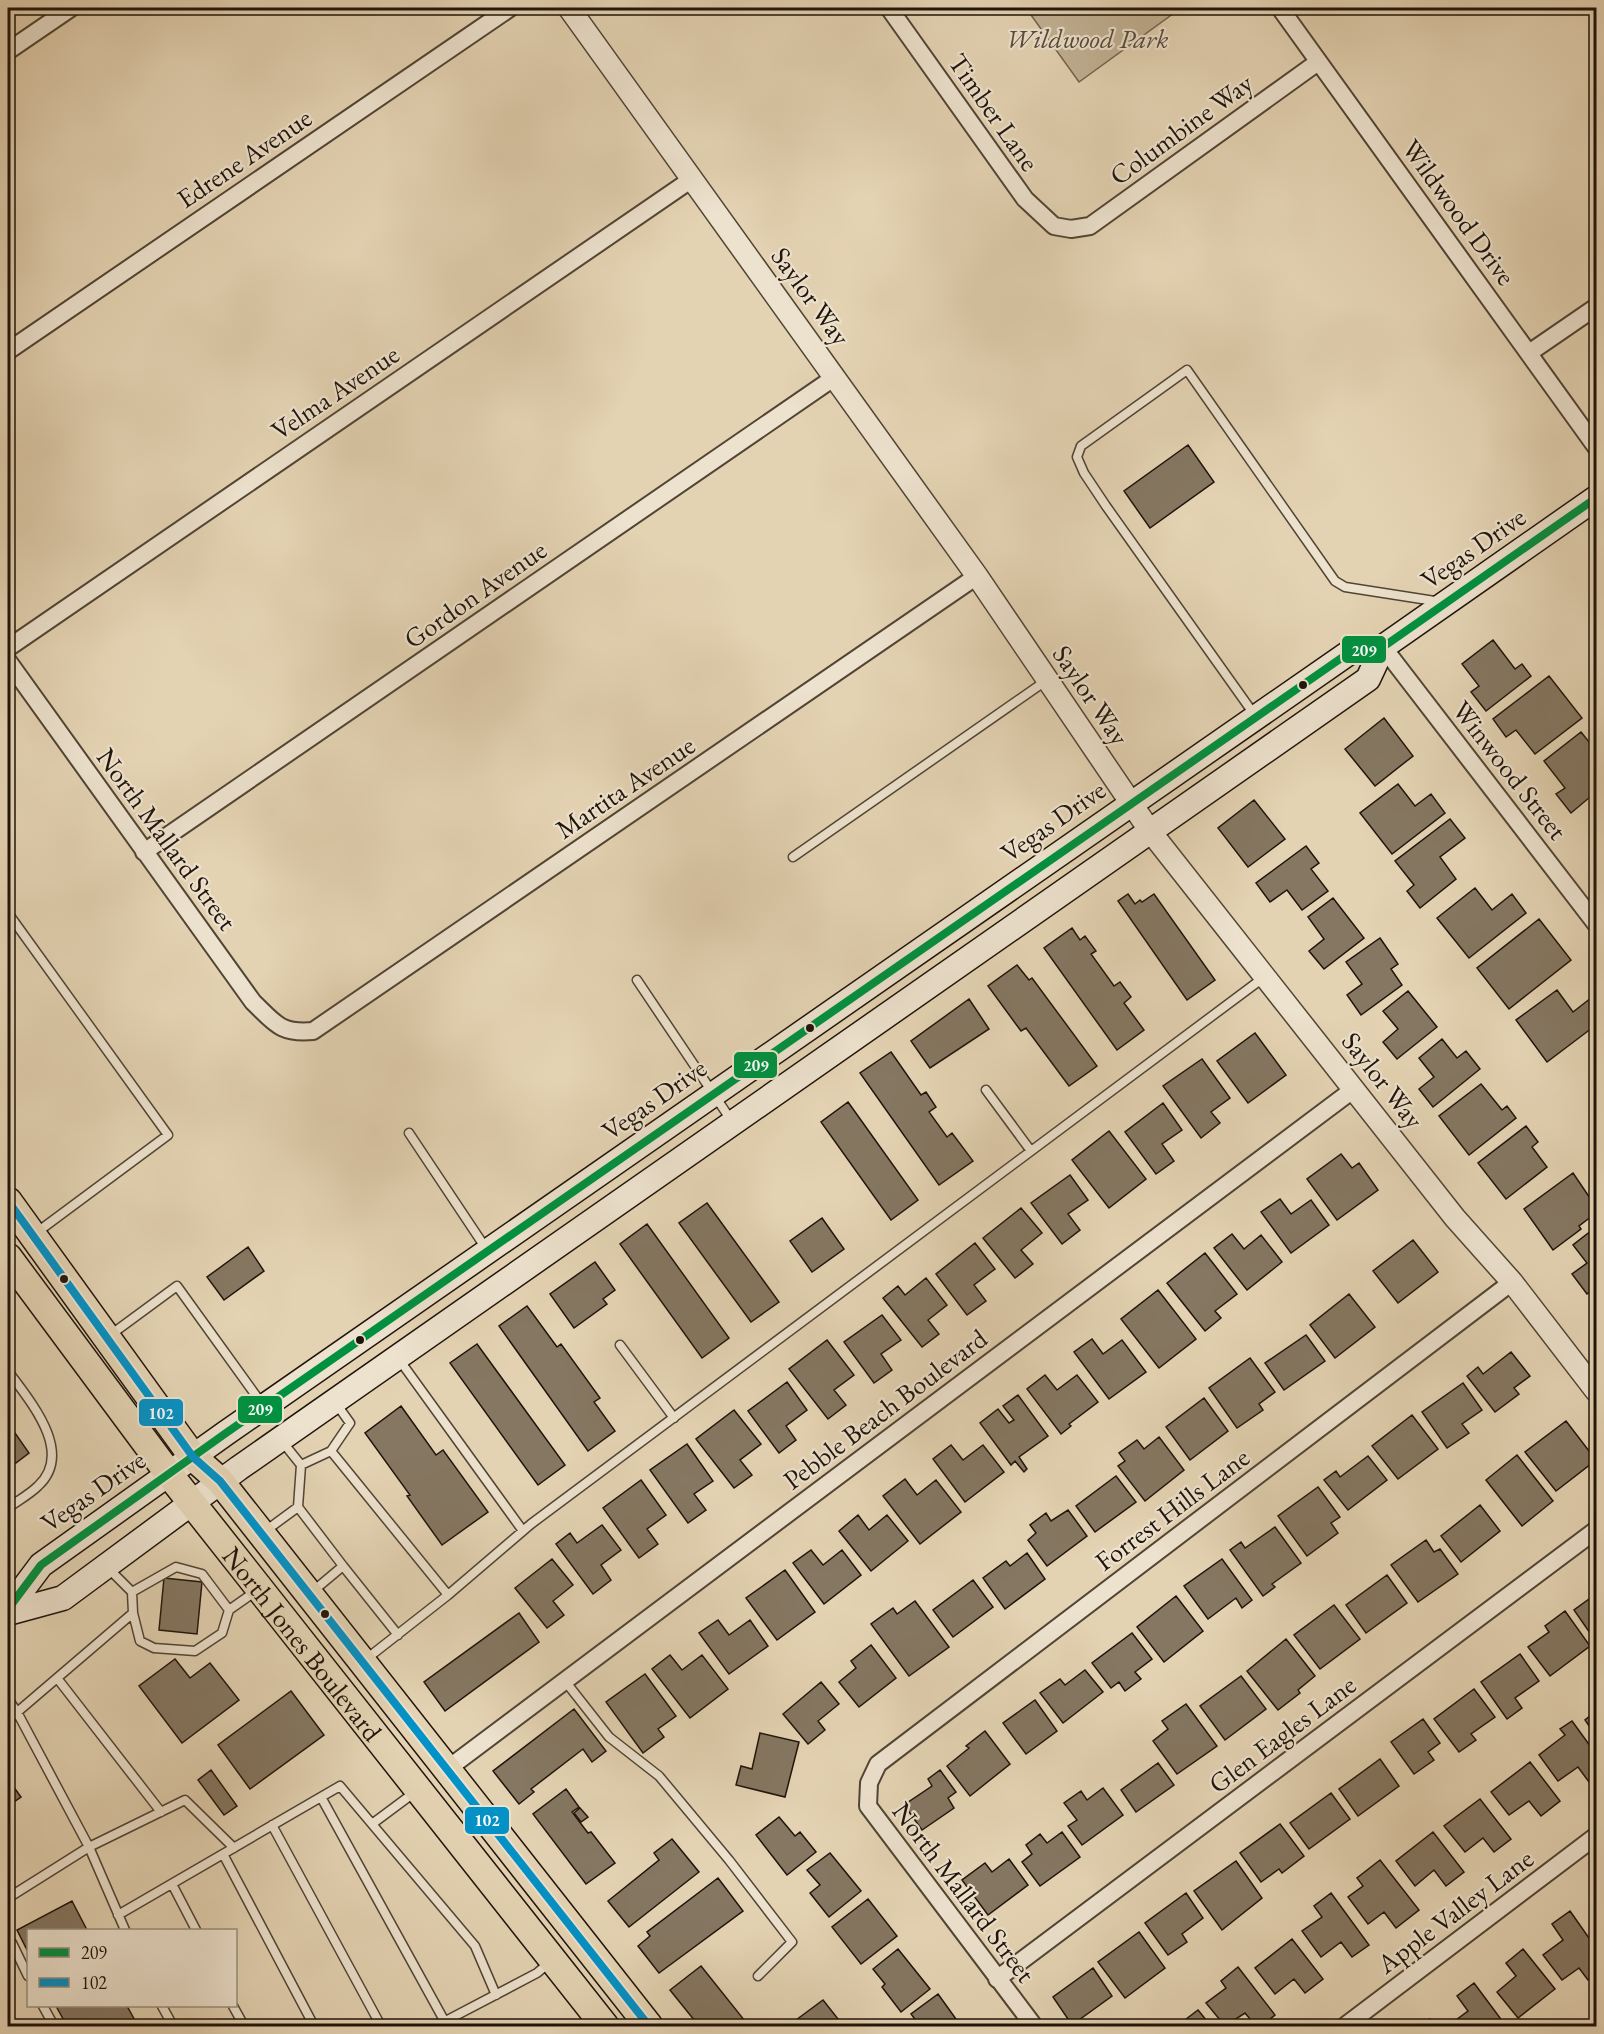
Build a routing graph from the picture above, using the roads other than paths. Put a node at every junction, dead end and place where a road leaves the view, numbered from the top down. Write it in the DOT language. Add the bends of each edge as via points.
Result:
graph roads {
  1 [pos="71,8"];
  2 [pos="510,8"];
  3 [pos="569,8"];
  4 [pos="889,8"];
  5 [pos="1280,8"];
  6 [pos="8,51"];
  7 [pos="1318,62"];
  8 [pos="692,179"];
  9 [pos="1071,229"];
  10 [pos="1596,307"];
  11 [pos="8,351"];
  12 [pos="1529,353"];
  13 [pos="835,377"];
  14 [pos="1596,447"];
  15 [pos="1596,498"];
  16 [pos="977,576"];
  17 [pos="1447,602"];
  18 [pos="1383,647"];
  19 [pos="8,648"];
  20 [pos="8,661"];
  21 [pos="1047,680"];
  22 [pos="1256,717"];
  23 [pos="1131,804"];
  24 [pos="1150,831"];
  25 [pos="144,852"];
  26 [pos="793,857"];
  27 [pos="8,914"];
  28 [pos="1596,924"];
  29 [pos="1265,976"];
  30 [pos="636,981"];
  31 [pos="299,1032"];
  32 [pos="1354,1089"];
  33 [pos="986,1090"];
  34 [pos="714,1094"];
  35 [pos="733,1123"];
  36 [pos="409,1133"];
  37 [pos="1031,1151"];
  38 [pos="8,1201"];
  39 [pos="33,1236"];
  40 [pos="487,1251"];
  41 [pos="8,1257"];
  42 [pos="1512,1282"];
  43 [pos="107,1337"];
  44 [pos="620,1345"];
  45 [pos="397,1358"];
  46 [pos="8,1371"];
  47 [pos="1596,1391"];
  48 [pos="335,1401"];
  49 [pos="264,1407"];
  50 [pos="674,1418"];
  51 [pos="281,1439"];
  52 [pos="331,1451"];
  53 [pos="193,1456"];
  54 [pos="301,1465"];
  55 [pos="169,1474"];
  56 [pos="220,1481"];
  57 [pos="191,1503"];
  58 [pos="298,1507"];
  59 [pos="8,1508"];
  60 [pos="1596,1530"];
  61 [pos="523,1531"];
  62 [pos="261,1534"];
  63 [pos="106,1566"];
  64 [pos="343,1566"];
  65 [pos="260,1589"];
  66 [pos="132,1592"];
  67 [pos="310,1594"];
  68 [pos="448,1595"];
  69 [pos="230,1610"];
  70 [pos="8,1611"];
  71 [pos="133,1613"];
  72 [pos="398,1635"];
  73 [pos="363,1662"];
  74 [pos="57,1678"];
  75 [pos="565,1681"];
  76 [pos="8,1699"];
  77 [pos="17,1712"];
  78 [pos="8,1720"];
  79 [pos="367,1726"];
  80 [pos="446,1770"];
  81 [pos="869,1782"];
  82 [pos="418,1790"];
  83 [pos="321,1797"];
  84 [pos="161,1812"];
  85 [pos="372,1824"];
  86 [pos="272,1826"];
  87 [pos="1596,1836"];
  88 [pos="88,1847"];
  89 [pos="234,1848"];
  90 [pos="224,1854"];
  91 [pos="172,1884"];
  92 [pos="8,1898"];
  93 [pos="118,1915"];
  94 [pos="125,1929"];
  95 [pos="195,1929"];
  96 [pos="8,1938"];
  97 [pos="580,1940"];
  98 [pos="552,1960"];
  99 [pos="27,1974"];
  100 [pos="758,1976"];
  101 [pos="997,1979"];
  102 [pos="496,1995"];
  103 [pos="44,2007"];
  104 [pos="163,2007"];
  105 [pos="234,2007"];
  106 [pos="454,2017"];
  107 [pos="445,2022"];
  108 [pos="54,2026"];
  109 [pos="173,2026"];
  110 [pos="244,2026"];
  111 [pos="314,2026"];
  112 [pos="381,2026"];
  113 [pos="436,2026"];
  114 [pos="460,2026"];
  115 [pos="604,2026"];
  116 [pos="649,2026"];
  117 [pos="1034,2026"];
  118 [pos="1345,2026"];
  1 -- 6 [label="street"];
  2 -- 11 [label="street, Edrene Avenue"];
  3 -- 8 [label="street, Saylor Way"];
  4 -- 9 [label="street, Timber Lane" via="1025,199 1054,226"];
  5 -- 7 [label="street, Wildwood Drive"];
  7 -- 9 [label="street, Columbine Way" via="1090,226"];
  7 -- 12 [label="street, Wildwood Drive"];
  8 -- 13 [label="street, Saylor Way"];
  8 -- 19 [label="street, Velma Avenue"];
  10 -- 12 [label="street"];
  12 -- 14 [label="street, Wildwood Drive"];
  13 -- 16 [label="street, Saylor Way"];
  13 -- 25 [label="street, Gordon Avenue"];
  15 -- 17 [label="main road, Vegas Drive"];
  16 -- 21 [label="street, Saylor Way"];
  16 -- 31 [label="street, Martita Avenue" via="313,1031"];
  17 -- 18 [label="main road, Vegas Drive"];
  17 -- 22 [label="lane" via="1345,586 1335,581 1187,370 1081,446 1077,457 1106,506"];
  18 -- 22 [label="main road, Vegas Drive" via="1350,652"];
  18 -- 24 [label="main road, Vegas Drive" via="1368,679"];
  18 -- 28 [label="street, Winwood Street"];
  20 -- 25 [label="street, North Mallard Street"];
  21 -- 23 [label="street, Saylor Way"];
  21 -- 26 [label="lane"];
  22 -- 23 [label="main road, Vegas Drive"];
  23 -- 24 [label="street, Saylor Way"];
  23 -- 34 [label="main road, Vegas Drive"];
  24 -- 29 [label="street, Saylor Way"];
  24 -- 35 [label="main road, Vegas Drive"];
  25 -- 31 [label="street, North Mallard Street" via="253,1002 281,1028"];
  27 -- 39 [label="lane" via="168,1135"];
  29 -- 32 [label="street, Saylor Way"];
  29 -- 37 [label="lane"];
  30 -- 34 [label="lane"];
  32 -- 42 [label="street, Saylor Way" via="1455,1218"];
  32 -- 75 [label="street, Pebble Beach Boulevard"];
  33 -- 37 [label="lane"];
  34 -- 35 [label="lane"];
  34 -- 40 [label="main road, Vegas Drive"];
  35 -- 45 [label="main road, Vegas Drive"];
  36 -- 40 [label="lane"];
  37 -- 50 [label="lane"];
  38 -- 39 [label="main road, North Jones Boulevard"];
  39 -- 43 [label="main road, North Jones Boulevard"];
  40 -- 49 [label="main road, Vegas Drive"];
  41 -- 55 [label="main road, North Jones Boulevard"];
  42 -- 47 [label="street, Saylor Way"];
  42 -- 81 [label="street, Forrest Hills Lane" via="878,1764"];
  43 -- 49 [label="lane" via="177,1286"];
  43 -- 53 [label="main road, North Jones Boulevard"];
  44 -- 50 [label="lane"];
  45 -- 48 [label="main road, Vegas Drive"];
  45 -- 61 [label="lane"];
  46 -- 59 [label="lane" via="42,1418 52,1464 40,1485"];
  48 -- 51 [label="main road, Vegas Drive"];
  48 -- 52 [label="lane" via="350,1423"];
  49 -- 53 [label="main road, Vegas Drive"];
  50 -- 61 [label="lane"];
  51 -- 54 [label="lane"];
  51 -- 56 [label="main road, Vegas Drive"];
  52 -- 54 [label="lane"];
  52 -- 68 [label="lane"];
  53 -- 55 [label="main road, Vegas Drive"];
  53 -- 56 [label="main road, North Jones Boulevard"];
  54 -- 58 [label="lane"];
  55 -- 57 [label="main road, North Jones Boulevard"];
  55 -- 70 [label="main road, Vegas Drive" via="41,1566"];
  56 -- 57 [label="main road, Vegas Drive"];
  56 -- 62 [label="main road, North Jones Boulevard"];
  57 -- 63 [label="main road, Vegas Drive"];
  57 -- 65 [label="main road, North Jones Boulevard"];
  58 -- 62 [label="lane"];
  58 -- 64 [label="lane"];
  60 -- 101 [label="street, Glen Eagles Lane"];
  61 -- 68 [label="lane"];
  62 -- 67 [label="main road, North Jones Boulevard"];
  63 -- 66 [label="lane"];
  63 -- 70 [label="main road, Vegas Drive" via="63,1598"];
  64 -- 67 [label="lane"];
  64 -- 72 [label="lane"];
  65 -- 69 [label="lane"];
  65 -- 79 [label="main road, North Jones Boulevard"];
  66 -- 69 [label="lane" via="176,1567 202,1574"];
  66 -- 71 [label="lane"];
  67 -- 73 [label="main road, North Jones Boulevard"];
  68 -- 72 [label="lane"];
  69 -- 71 [label="lane" via="222,1633 195,1651 154,1648 140,1641"];
  71 -- 74 [label="lane"];
  72 -- 73 [label="lane"];
  73 -- 80 [label="main road, North Jones Boulevard"];
  74 -- 77 [label="lane"];
  74 -- 84 [label="lane"];
  75 -- 80 [label="street, Pebble Beach Boulevard"];
  75 -- 100 [label="lane" via="609,1737 660,1776 792,1942"];
  76 -- 77 [label="lane"];
  77 -- 78 [label="lane"];
  77 -- 88 [label="lane"];
  79 -- 80 [label="main road"];
  79 -- 82 [label="main road, North Jones Boulevard"];
  80 -- 97 [label="main road, North Jones Boulevard"];
  81 -- 101 [label="street, North Mallard Street" via="868,1806"];
  82 -- 85 [label="lane"];
  82 -- 98 [label="main road, North Jones Boulevard"];
  83 -- 85 [label="lane" via="340,1786"];
  83 -- 86 [label="lane"];
  83 -- 107 [label="lane"];
  84 -- 88 [label="lane"];
  84 -- 89 [label="lane" via="185,1800"];
  85 -- 102 [label="lane" via="475,1946"];
  86 -- 89 [label="lane"];
  86 -- 112 [label="lane"];
  87 -- 118 [label="street, Apple Valley Lane"];
  88 -- 92 [label="lane"];
  88 -- 93 [label="lane"];
  89 -- 90 [label="lane"];
  90 -- 91 [label="lane"];
  90 -- 111 [label="lane"];
  91 -- 93 [label="lane"];
  91 -- 95 [label="lane"];
  93 -- 94 [label="lane"];
  96 -- 99 [label="lane"];
  97 -- 98 [label="main road"];
  97 -- 116 [label="main road, North Jones Boulevard"];
  98 -- 102 [label="lane" via="537,1973"];
  98 -- 115 [label="main road, North Jones Boulevard"];
  101 -- 117 [label="street, North Mallard Street"];
  102 -- 106 [label="lane"];
  103 -- 108 [label="lane"];
  104 -- 109 [label="lane"];
  105 -- 110 [label="lane"];
  106 -- 107 [label="lane"];
  106 -- 114 [label="lane"];
  107 -- 113 [label="lane"];
}
